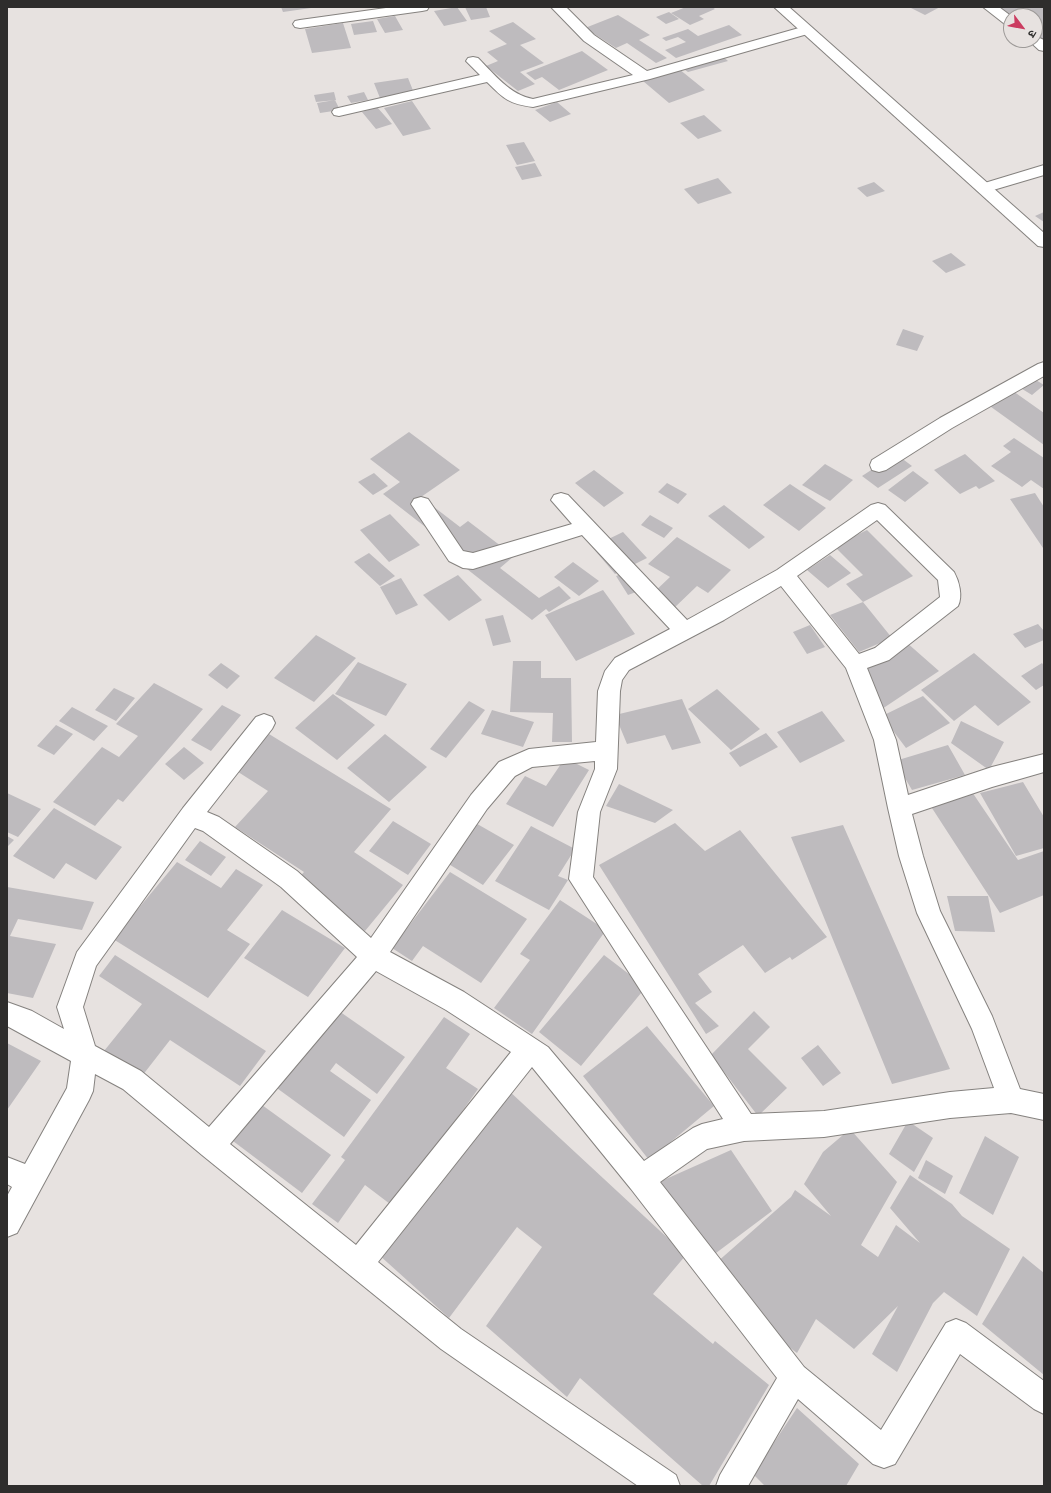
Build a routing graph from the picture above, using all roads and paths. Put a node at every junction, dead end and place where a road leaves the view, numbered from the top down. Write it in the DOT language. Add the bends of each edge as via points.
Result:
graph roads {
  1 [pos="422,7"];
  2 [pos="558,7"];
  3 [pos="781,7"];
  4 [pos="990,7"];
  5 [pos="1003,16"];
  6 [pos="300,24"];
  7 [pos="806,30"];
  8 [pos="473,60"];
  9 [pos="645,76"];
  10 [pos="490,77"];
  11 [pos="338,112"];
  12 [pos="1044,170"];
  13 [pos="983,188"];
  14 [pos="1044,242"];
  15 [pos="1044,368"];
  16 [pos="879,465"];
  17 [pos="561,500"];
  18 [pos="421,504"];
  19 [pos="586,527"];
  20 [pos="784,575"];
  21 [pos="684,631"];
  22 [pos="855,664"];
  23 [pos="264,724"];
  24 [pos="607,750"];
  25 [pos="1044,764"];
  26 [pos="899,808"];
  27 [pos="191,815"];
  28 [pos="373,956"];
  29 [pos="7,1014"];
  30 [pos="530,1049"];
  31 [pos="85,1054"];
  32 [pos="1011,1100"];
  33 [pos="1044,1107"];
  34 [pos="744,1128"];
  35 [pos="211,1146"];
  36 [pos="19,1176"];
  37 [pos="641,1179"];
  38 [pos="7,1223"];
  39 [pos="358,1265"];
  40 [pos="794,1377"];
  41 [pos="1044,1399"];
  42 [pos="665,1486"];
  43 [pos="731,1486"];
  1 -- 6 [label="street"];
  2 -- 9 [label="street" via="589,38"];
  3 -- 7 [label="street"];
  4 -- 5 [label="street"];
  7 -- 9 [label="street"];
  7 -- 13 [label="street"];
  8 -- 10 [label="street"];
  9 -- 10 [label="street" via="533,103 519,102"];
  10 -- 11 [label="street"];
  12 -- 13 [label="street"];
  13 -- 14 [label="street"];
  15 -- 16 [label="street" via="946,423"];
  17 -- 19 [label="street"];
  18 -- 19 [label="street" via="456,556 463,560 473,561"];
  19 -- 21 [label="street"];
  20 -- 21 [label="street"];
  20 -- 22 [label="street"];
  20 -- 22 [label="street" via="878,510 947,577 951,600 882,654"];
  21 -- 24 [label="street" via="622,664 612,677 609,691"];
  22 -- 26 [label="street" via="885,740"];
  23 -- 27 [label="street"];
  24 -- 28 [label="street" via="529,758 507,769 479,802"];
  24 -- 34 [label="street" via="606,768 589,812 582,879"];
  25 -- 26 [label="street" via="992,777"];
  26 -- 32 [label="street" via="929,913 983,1025"];
  27 -- 28 [label="street" via="211,824 289,879"];
  27 -- 31 [label="street" via="86,960 70,1007"];
  28 -- 30 [label="street" via="455,1001"];
  28 -- 35 [label="street"];
  29 -- 31 [label="street"];
  30 -- 37 [label="street" via="539,1056"];
  30 -- 39 [label="street"];
  31 -- 35 [label="street" via="132,1080"];
  31 -- 36 [label="street" via="80,1091"];
  32 -- 33 [label="street"];
  32 -- 34 [label="street" via="950,1105 824,1124"];
  34 -- 37 [label="street" via="702,1137"];
  35 -- 39 [label="street"];
  36 -- 38 [label="street"];
  37 -- 40 [label="street"];
  39 -- 42 [label="street" via="450,1340"];
  40 -- 41 [label="street" via="884,1453 956,1333"];
  40 -- 43 [label="street"];
}
